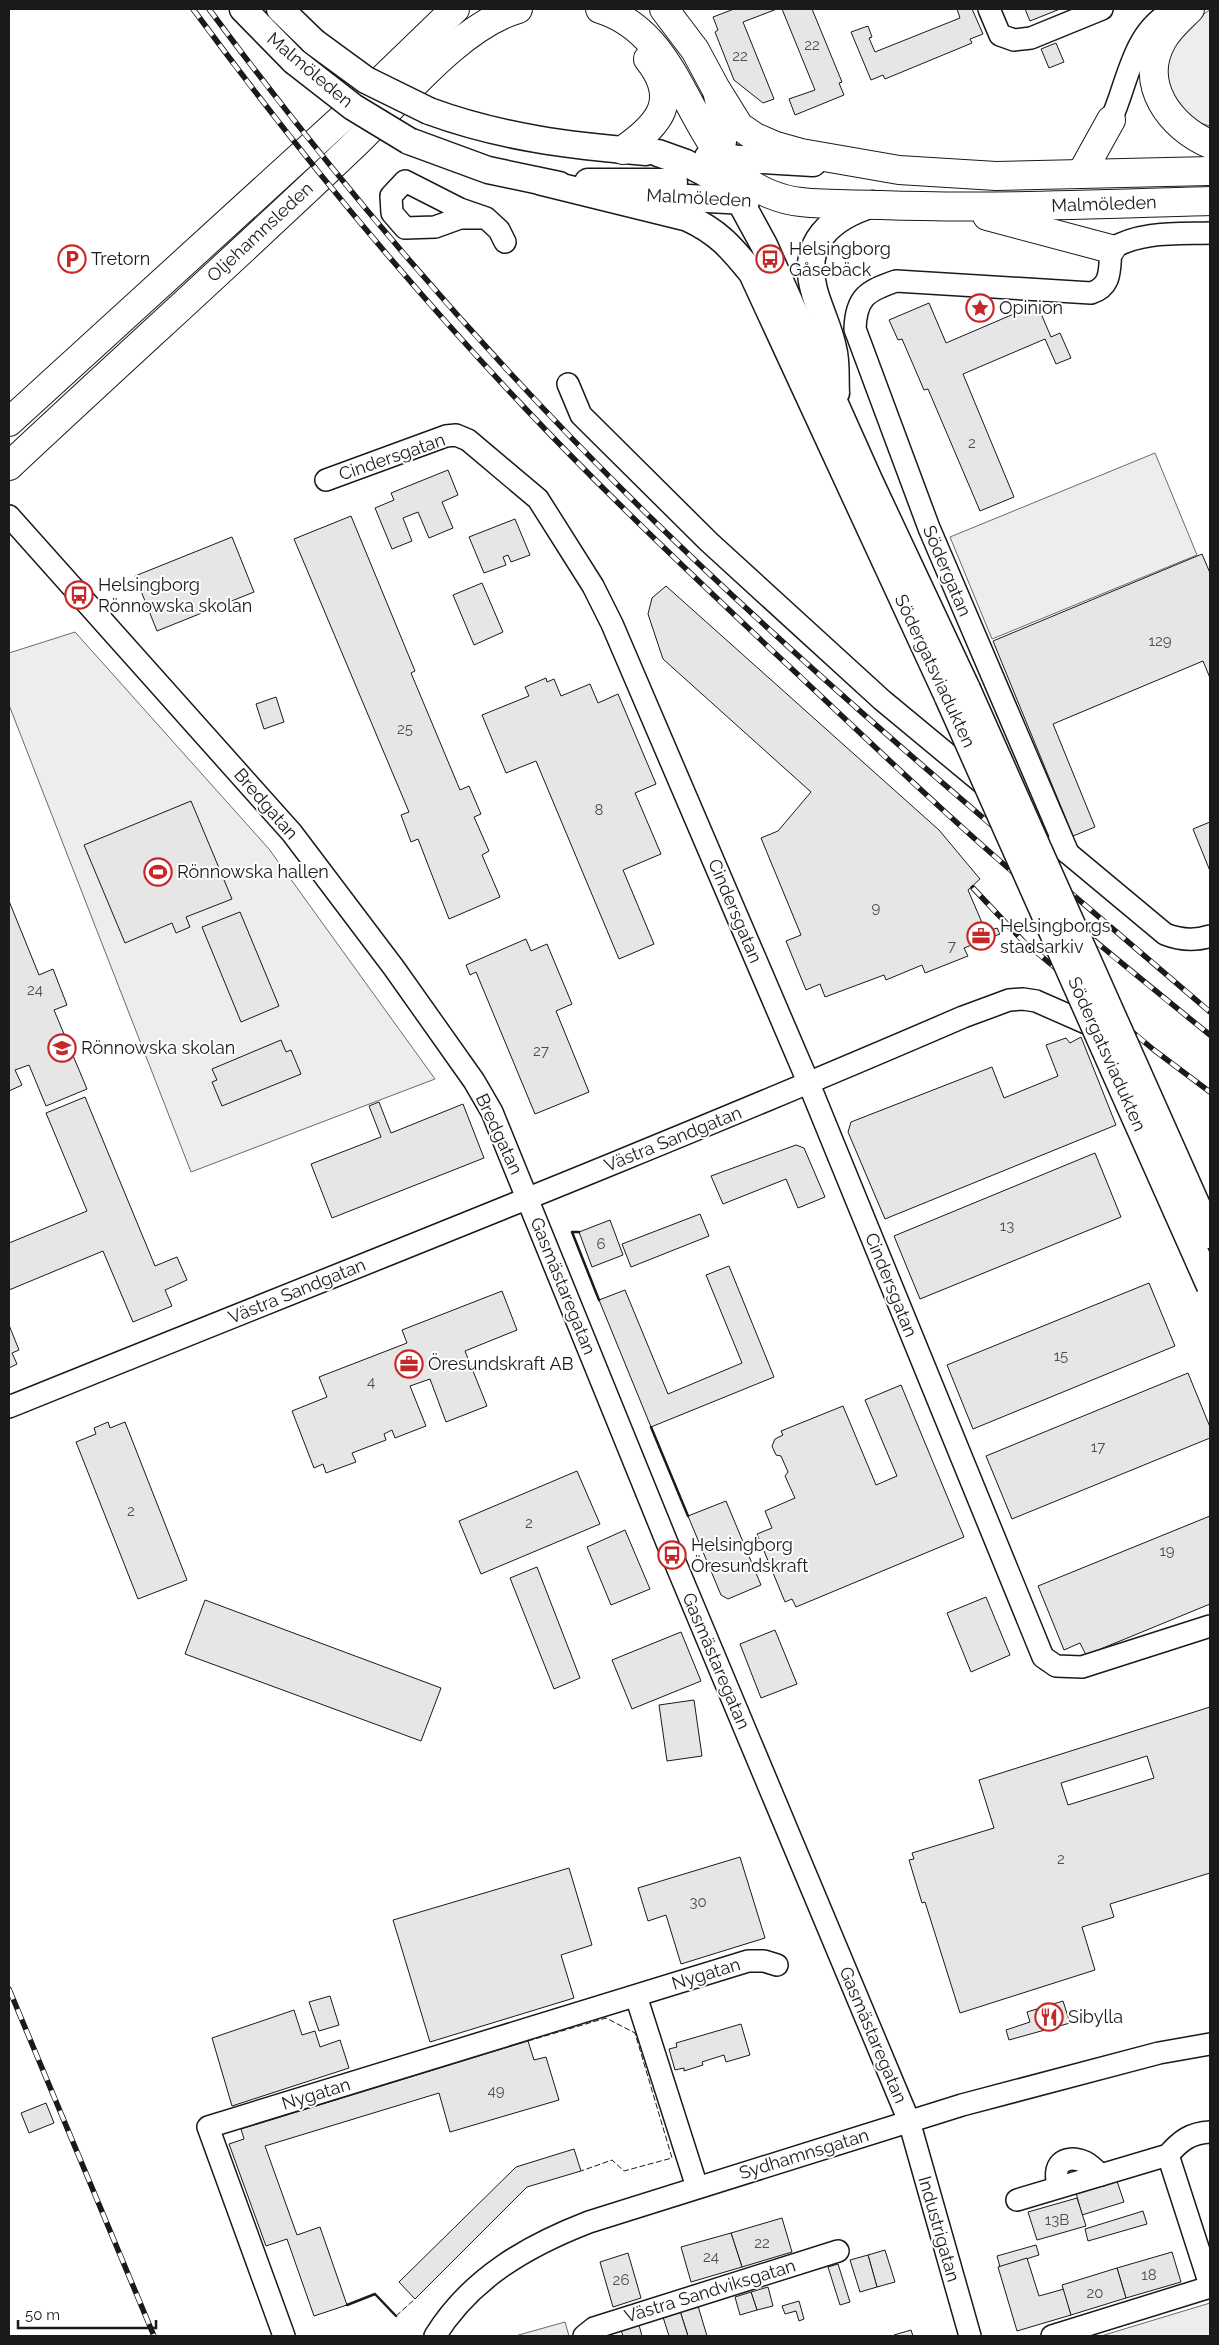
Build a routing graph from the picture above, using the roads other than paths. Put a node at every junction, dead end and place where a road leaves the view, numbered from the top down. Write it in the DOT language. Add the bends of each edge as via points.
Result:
graph roads {
  1 [pos="242,9"];
  2 [pos="280,9"];
  3 [pos="455,9"];
  4 [pos="518,9"];
  5 [pos="604,9"];
  6 [pos="664,9"];
  7 [pos="989,9"];
  8 [pos="1102,9"];
  9 [pos="1176,9"];
  10 [pos="1190,9"];
  11 [pos="716,89"];
  12 [pos="1111,120"];
  13 [pos="1210,144"];
  14 [pos="623,150"];
  15 [pos="712,165"];
  16 [pos="899,170"];
  17 [pos="1210,171"];
  18 [pos="1081,174"];
  19 [pos="542,182"];
  20 [pos="748,194"];
  21 [pos="1210,201"];
  22 [pos="873,204"];
  23 [pos="957,207"];
  24 [pos="486,218"];
  25 [pos="1210,233"];
  26 [pos="505,242"];
  27 [pos="1111,249"];
  28 [pos="752,273"];
  29 [pos="568,384"];
  30 [pos="837,409"];
  31 [pos="9,422"];
  32 [pos="9,466"];
  33 [pos="326,480"];
  34 [pos="9,516"];
  35 [pos="957,693"];
  36 [pos="1068,854"];
  37 [pos="1210,936"];
  38 [pos="808,1084"];
  39 [pos="527,1199"];
  40 [pos="1210,1235"];
  41 [pos="1210,1257"];
  42 [pos="1210,1286"];
  43 [pos="9,1407"];
  44 [pos="1210,1626"];
  45 [pos="777,1965"];
  46 [pos="636,1996"];
  47 [pos="1210,2044"];
  48 [pos="909,2121"];
  49 [pos="1210,2132"];
  50 [pos="1168,2155"];
  51 [pos="697,2187"];
  52 [pos="1017,2200"];
  53 [pos="838,2251"];
  54 [pos="1210,2286"];
  55 [pos="284,2336"];
  56 [pos="435,2336"];
  57 [pos="584,2336"];
  58 [pos="970,2336"];
  59 [pos="1052,2336"];
  1 -- 19 [label="main road, Malmöleden, bridge" via="294,61 353,107 409,141 470,165"];
  2 -- 14 [label="main road, Malmöleden, bridge" via="314,42 366,80 429,112 463,124 524,138"];
  3 -- 31 [label="highway, Oljehamnsleden" via="340,120"];
  4 -- 32 [label="highway, Oljehamnsleden" via="499,17 457,44 352,147"];
  5 -- 14 [label="highway" via="650,61 659,76 664,95 663,109 656,123"];
  5 -- 15 [label="highway" via="637,28 658,49 673,71"];
  6 -- 11 [label="highway" via="690,42"];
  7 -- 8 [label="street" via="1000,35 1014,40 1030,38"];
  9 -- 12 [label="street" via="1154,23 1143,36"];
  10 -- 13 [label="highway" via="1163,39 1156,53 1154,80 1166,111 1184,131"];
  11 -- 15 [label="main road" via="723,126"];
  11 -- 16 [label="highway" via="735,121 755,137 801,153"];
  12 -- 18 [label="highway"];
  14 -- 15 [label="main road, Malmöleden" via="658,153"];
  15 -- 16 [label="main road, Malmöleden"];
  15 -- 19 [label="main road" via="680,182"];
  15 -- 20 [label="highway" via="741,178"];
  16 -- 18 [label="highway, Malmöleden" via="996,176"];
  16 -- 20 [label="main road" via="786,175"];
  17 -- 18 [label="highway, Malmöleden"];
  19 -- 20 [label="main road, Malmöleden" via="621,194"];
  19 -- 28 [label="main road, Södergatsviadukten" via="688,218 729,244"];
  20 -- 22 [label="highway, Malmöleden" via="769,194 800,202"];
  20 -- 28 [label="main road" via="735,227"];
  20 -- 30 [label="main road, Södergatsviadukten" via="764,245"];
  21 -- 23 [label="highway, Malmöleden"];
  22 -- 23 [label="highway, Malmöleden"];
  22 -- 30 [label="main road" via="844,216 825,230 814,248 812,259 814,289 834,348"];
  23 -- 27 [label="highway"];
  24 -- 26 [label="street" via="499,230"];
  25 -- 27 [label="street" via="1151,236 1123,242"];
  27 -- 36 [label="street, Södergatan" via="1108,282 1102,290 1092,293 896,281 875,288 862,298 856,314 855,329 929,528"];
  28 -- 35 [label="main road, Södergatsviadukten"];
  29 -- 36 [label="street" via="581,415 709,542 882,700"];
  30 -- 35 [label="main road, Södergatsviadukten"];
  33 -- 38 [label="street, Cindersgatan" via="456,435 468,440 538,499 588,577 612,624"];
  34 -- 39 [label="street, Bredgatan" via="257,791 320,869 474,1081 492,1112"];
  35 -- 40 [label="main road, Södergatsviadukten, bridge"];
  35 -- 42 [label="main road, Södergatsviadukten, bridge"];
  36 -- 37 [label="street" via="1166,934 1188,940"];
  38 -- 39 [label="street, Västra Sandgatan"];
  38 -- 41 [label="street, Västra Sandgatan" via="1009,1000 1036,1001 1096,1026 1110,1036 1121,1058"];
  38 -- 44 [label="street, Cindersgatan" via="1043,1657 1056,1666 1082,1667"];
  39 -- 43 [label="street, Västra Sandgatan"];
  39 -- 48 [label="street, Gasmästaregatan"];
  45 -- 46 [label="street, Nygatan" via="748,1961"];
  46 -- 51 [label="street"];
  46 -- 55 [label="street, Nygatan" via="208,2127"];
  47 -- 48 [label="street, Sydhamnsgatan" via="1159,2052 1087,2070"];
  48 -- 51 [label="street, Sydhamnsgatan"];
  48 -- 58 [label="street, Industrigatan"];
  49 -- 50 [label="street" via="1196,2133 1181,2140"];
  50 -- 52 [label="street"];
  50 -- 54 [label="street"];
  51 -- 56 [label="street, Sydhamnsgatan" via="559,2233 508,2260 470,2292"];
  53 -- 57 [label="street, Västra Sandviksgatan" via="594,2328"];
  54 -- 59 [label="street"];
}
